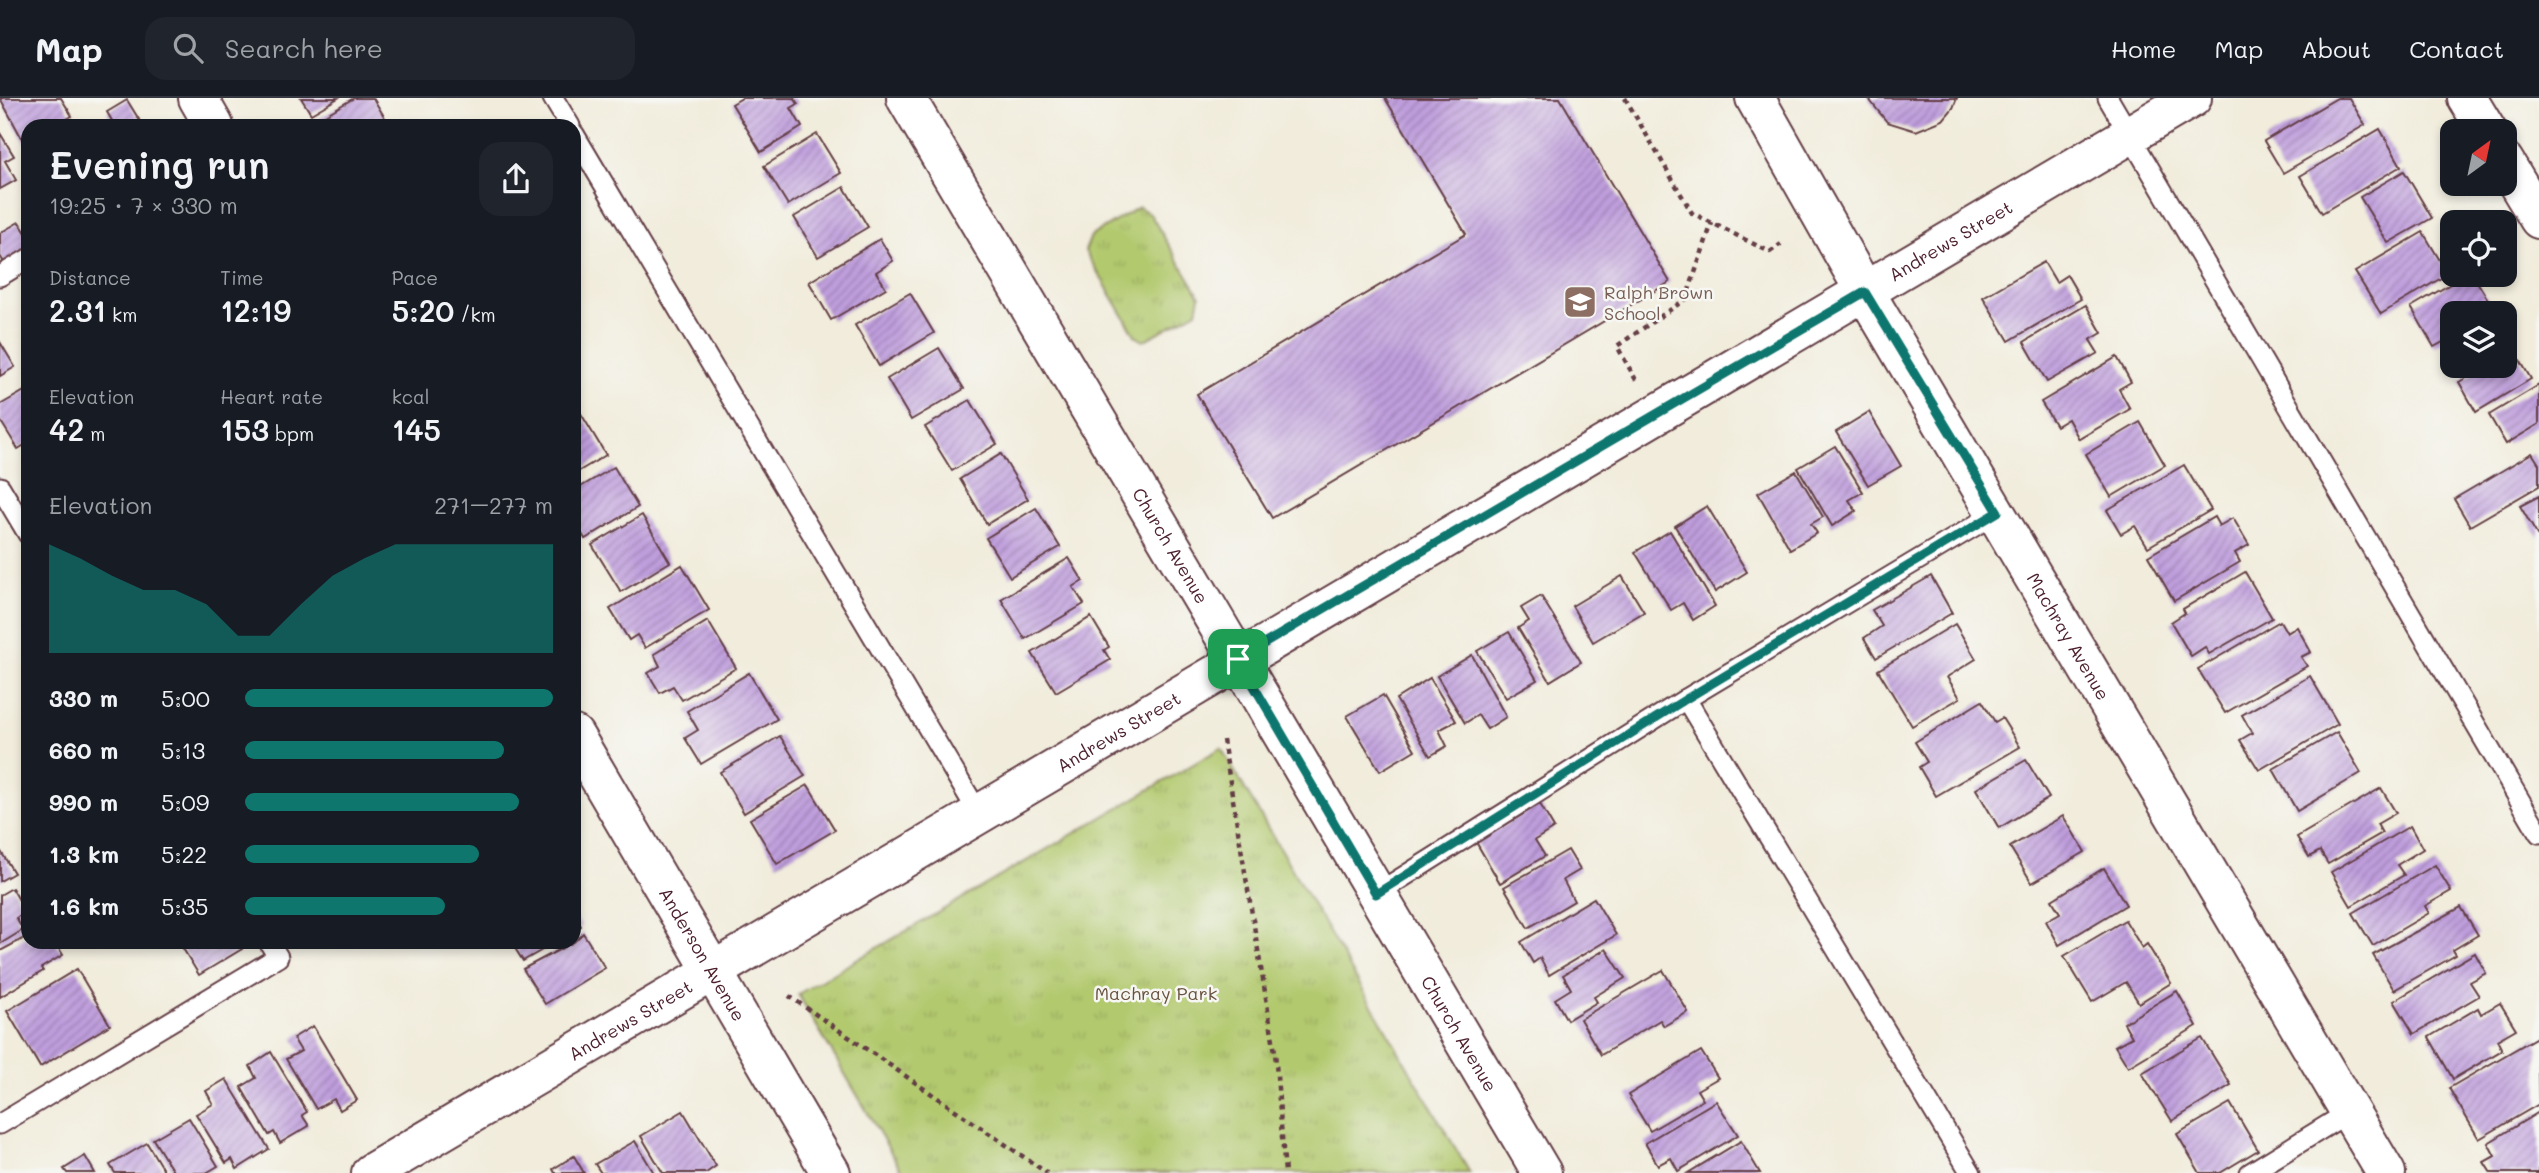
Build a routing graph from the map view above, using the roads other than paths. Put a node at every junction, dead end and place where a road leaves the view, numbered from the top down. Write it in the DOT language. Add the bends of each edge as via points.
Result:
graph roads {
  1 [pos="198,98"];
  2 [pos="553,98"];
  3 [pos="906,98"];
  4 [pos="1755,98"];
  5 [pos="2108,98"];
  6 [pos="2192,98"];
  7 [pos="2467,98"];
  8 [pos="210,119"];
  9 [pos="565,119"];
  10 [pos="2480,119"];
  11 [pos="2129,135"];
  12 [pos="581,146"];
  13 [pos="2517,183"];
  14 [pos="2539,219"];
  15 [pos="21,263"];
  16 [pos="0,275"];
  17 [pos="1865,292"];
  18 [pos="0,486"];
  19 [pos="1998,512"];
  20 [pos="21,522"];
  21 [pos="1238,659"];
  22 [pos="1686,699"];
  23 [pos="581,747"];
  24 [pos="978,812"];
  25 [pos="2539,833"];
  26 [pos="1376,894"];
  27 [pos="273,949"];
  28 [pos="712,969"];
  29 [pos="2349,1112"];
  30 [pos="0,1124"];
  31 [pos="371,1173"];
  32 [pos="831,1173"];
  33 [pos="1542,1173"];
  34 [pos="1971,1173"];
  35 [pos="2250,1173"];
  36 [pos="2386,1173"];
  1 -- 8 [label="street"];
  2 -- 9 [label="lane"];
  3 -- 21 [label="street, Church Avenue"];
  4 -- 17 [label="street, Machray Avenue"];
  5 -- 11 [label="lane"];
  6 -- 11 [label="street, Andrews Street"];
  7 -- 10 [label="street"];
  11 -- 17 [label="street, Andrews Street"];
  11 -- 25 [label="lane"];
  12 -- 24 [label="lane"];
  13 -- 14 [label="street"];
  15 -- 16 [label="lane"];
  17 -- 19 [label="street, Machray Avenue"];
  17 -- 21 [label="street, Andrews Street"];
  18 -- 20 [label="lane"];
  19 -- 22 [label="lane"];
  19 -- 29 [label="street, Machray Avenue"];
  21 -- 24 [label="street, Andrews Street"];
  21 -- 26 [label="street, Church Avenue"];
  22 -- 26 [label="lane"];
  22 -- 34 [label="lane"];
  23 -- 28 [label="street, Anderson Avenue"];
  24 -- 28 [label="street, Andrews Street"];
  26 -- 33 [label="street, Church Avenue"];
  27 -- 30 [label="lane" via="278,957"];
  28 -- 31 [label="street, Andrews Street"];
  28 -- 32 [label="street, Anderson Avenue"];
  29 -- 35 [label="lane"];
  29 -- 36 [label="street, Machray Avenue"];
}
